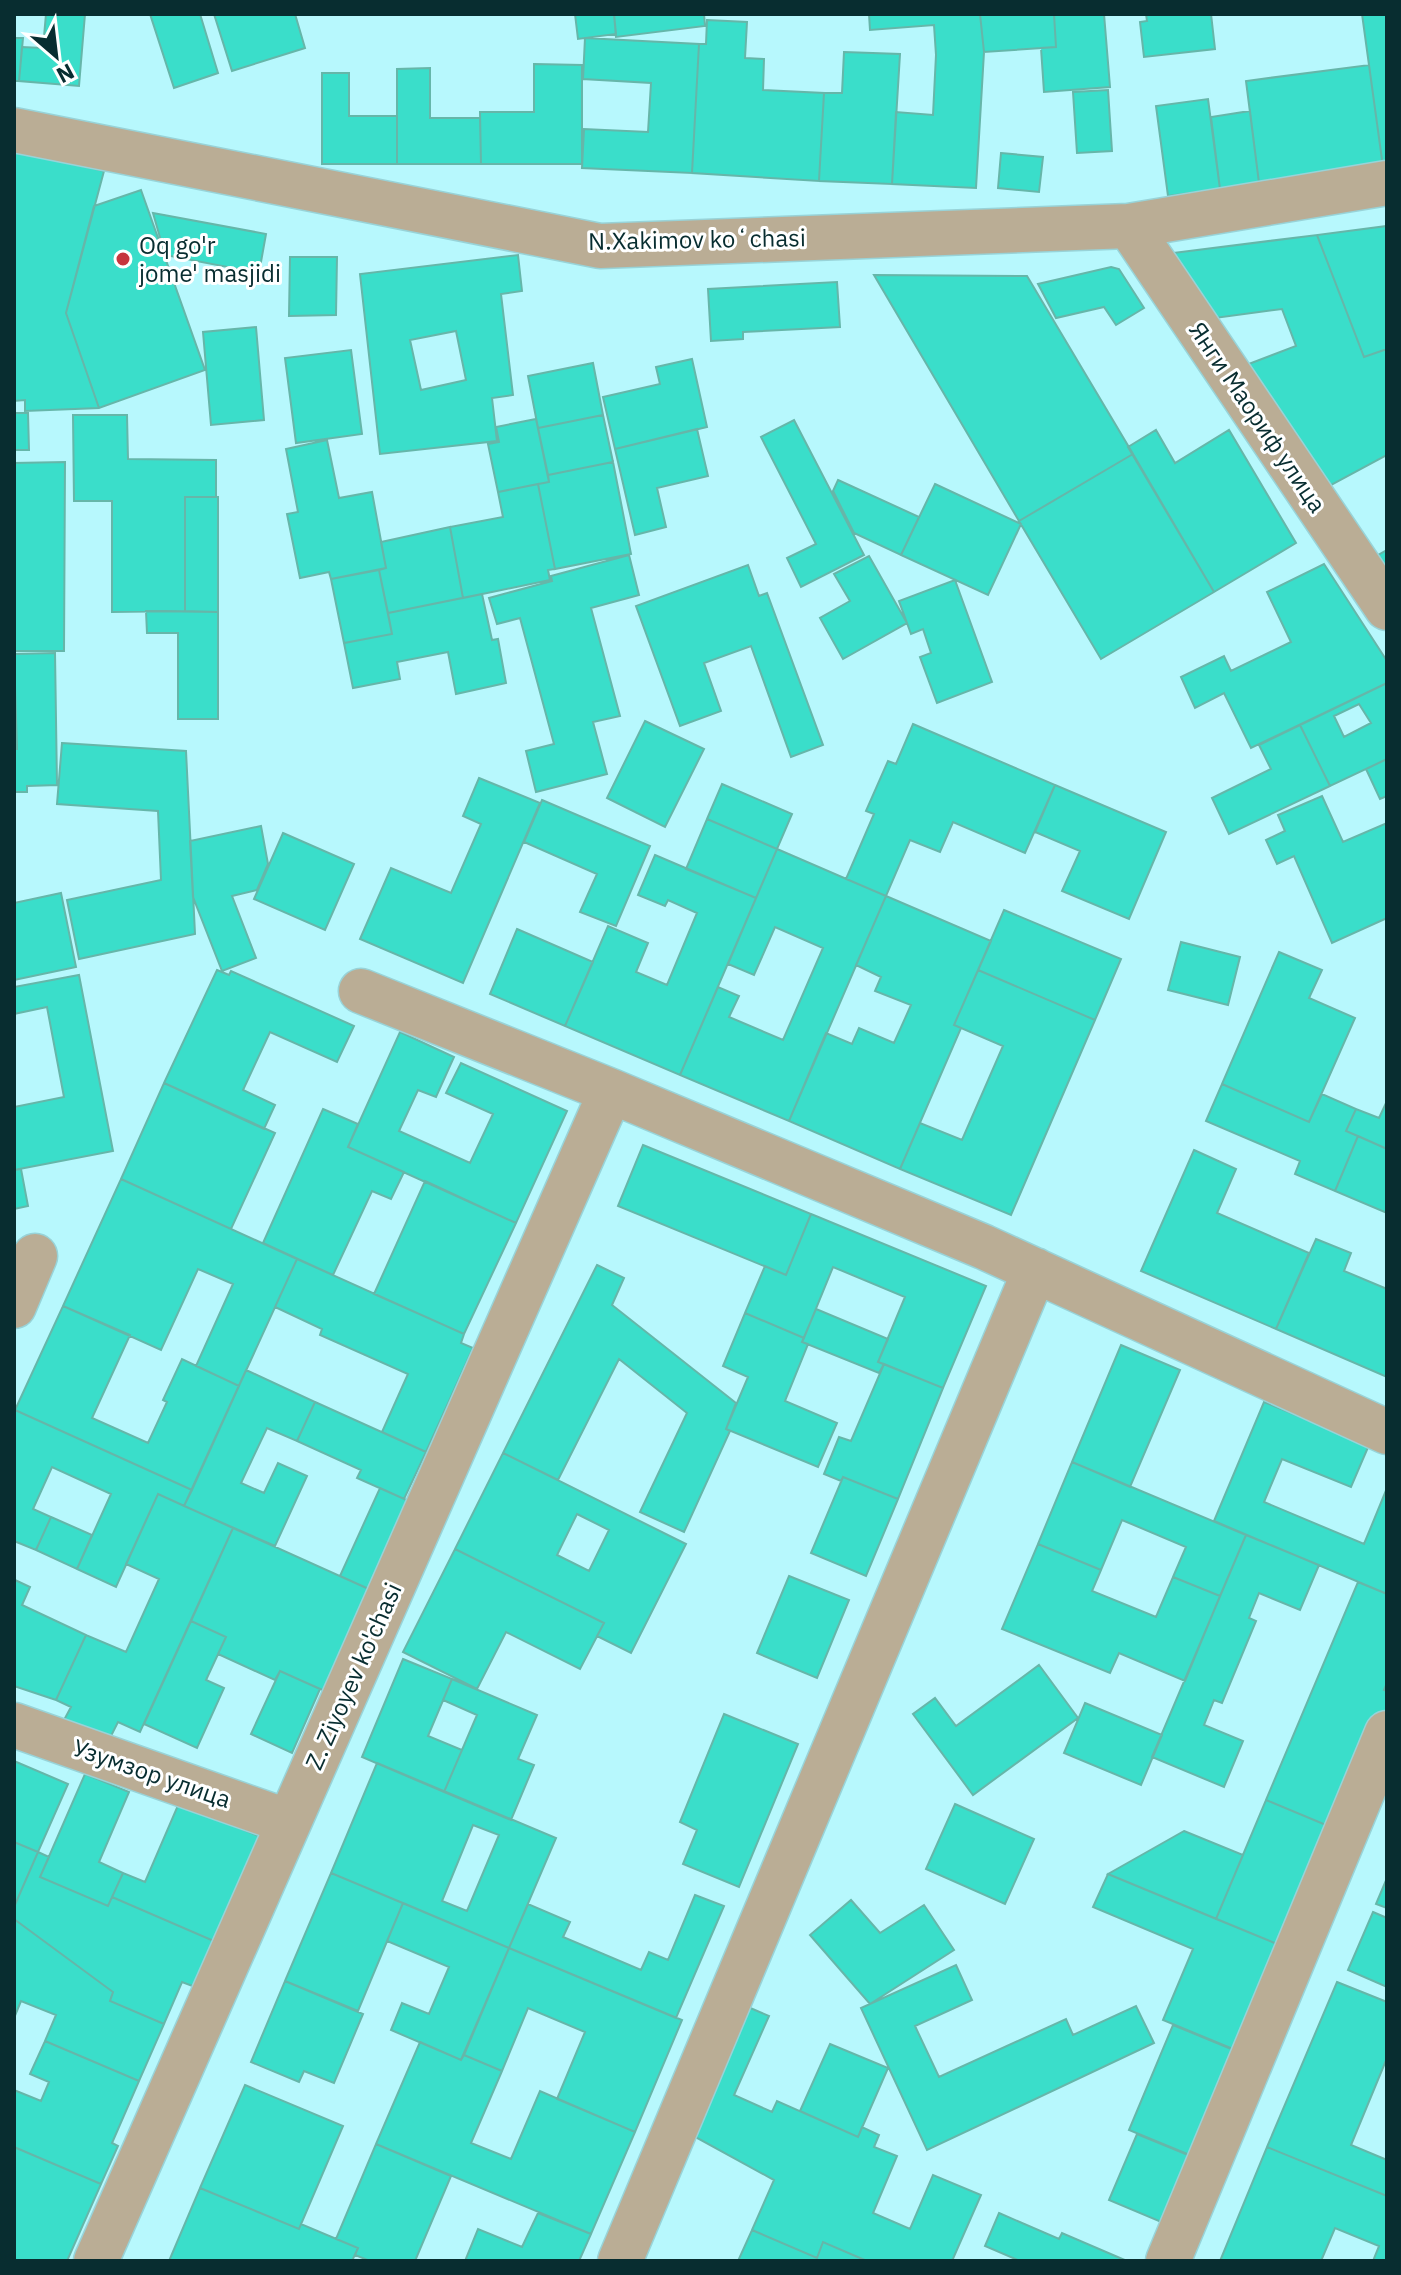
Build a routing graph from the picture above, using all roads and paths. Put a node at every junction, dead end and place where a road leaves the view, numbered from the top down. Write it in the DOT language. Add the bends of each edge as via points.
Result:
graph roads {
  1 [pos="14,130"];
  2 [pos="1387,183"];
  3 [pos="1129,226"];
  4 [pos="1387,608"];
  5 [pos="361,991"];
  6 [pos="611,1091"];
  7 [pos="35,1256"];
  8 [pos="1035,1270"];
  9 [pos="14,1306"];
  10 [pos="1387,1432"];
  11 [pos="14,1725"];
  12 [pos="1387,1733"];
  13 [pos="289,1822"];
  14 [pos="96,2261"];
  15 [pos="620,2261"];
  16 [pos="1168,2261"];
  1 -- 3 [label="street, N.Xakimov koʻchasi" via="600,246"];
  2 -- 3 [label="street, N.Xakimov koʻchasi"];
  3 -- 4 [label="street, Янги Маориф улица"];
  5 -- 6 [label="street"];
  6 -- 8 [label="street"];
  6 -- 13 [label="street, Z. Ziyoyev ko'chasi"];
  7 -- 9 [label="street"];
  8 -- 10 [label="street"];
  8 -- 15 [label="street"];
  11 -- 13 [label="street, Узумзор улица"];
  12 -- 16 [label="street"];
  13 -- 14 [label="street, Z. Ziyoyev ko'chasi"];
}
